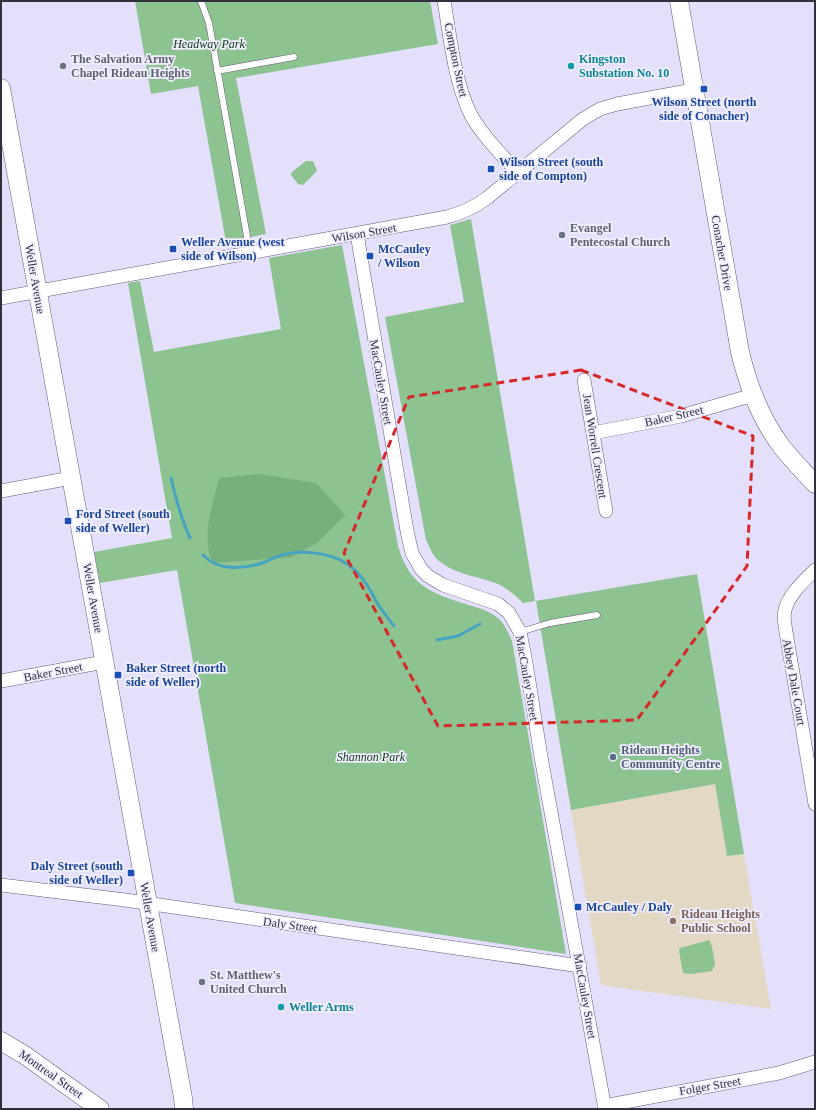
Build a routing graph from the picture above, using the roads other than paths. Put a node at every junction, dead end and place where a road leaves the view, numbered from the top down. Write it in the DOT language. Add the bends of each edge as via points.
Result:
graph roads {
  1 [pos="202,1"];
  2 [pos="444,1"];
  3 [pos="678,1"];
  4 [pos="294,57"];
  5 [pos="217,72"];
  6 [pos="693,90"];
  7 [pos="2,99"];
  8 [pos="518,173"];
  9 [pos="357,234"];
  10 [pos="250,253"];
  11 [pos="37,292"];
  12 [pos="1,298"];
  13 [pos="584,380"];
  14 [pos="753,395"];
  15 [pos="593,433"];
  16 [pos="71,478"];
  17 [pos="815,484"];
  18 [pos="1,491"];
  19 [pos="606,512"];
  20 [pos="815,570"];
  21 [pos="596,615"];
  22 [pos="520,632"];
  23 [pos="104,662"];
  24 [pos="1,682"];
  25 [pos="815,804"];
  26 [pos="1,885"];
  27 [pos="148,904"];
  28 [pos="580,966"];
  29 [pos="1,1041"];
  30 [pos="815,1062"];
  31 [pos="183,1106"];
  32 [pos="605,1107"];
  33 [pos="100,1109"];
  1 -- 5 [label="lane" via="209,23"];
  2 -- 8 [label="street, Compton Street" via="462,91 469,112 479,128"];
  3 -- 6 [label="street, Conacher Drive"];
  4 -- 5 [label="lane"];
  5 -- 10 [label="lane"];
  6 -- 8 [label="street, Wilson Street" via="600,109 583,119"];
  6 -- 14 [label="street, Conacher Drive" via="740,352"];
  7 -- 11 [label="street, Weller Avenue"];
  8 -- 9 [label="street, Wilson Street" via="488,198 462,213"];
  9 -- 10 [label="street, Wilson Street"];
  9 -- 22 [label="street, MacCauley Street" via="412,553 421,569 436,581 489,600 505,609"];
  10 -- 11 [label="street, Wilson Street"];
  11 -- 12 [label="street, Wilson Street"];
  11 -- 16 [label="street, Weller Avenue"];
  13 -- 15 [label="street, Jean Worrell Crescent"];
  14 -- 15 [label="street, Baker Street" via="682,416"];
  14 -- 17 [label="street, Conacher Drive" via="782,447"];
  15 -- 19 [label="street, Jean Worrell Crescent"];
  16 -- 18 [label="street"];
  16 -- 23 [label="street, Weller Avenue"];
  20 -- 25 [label="street, Abbey Dale Court" via="800,586 784,611"];
  21 -- 22 [label="lane" via="550,623"];
  22 -- 28 [label="street, MacCauley Street"];
  23 -- 24 [label="street, Baker Street"];
  23 -- 27 [label="street, Weller Avenue"];
  26 -- 27 [label="street, Daly Street"];
  27 -- 28 [label="street, Daly Street"];
  27 -- 31 [label="street, Weller Avenue"];
  28 -- 32 [label="street, MacCauley Street"];
  29 -- 33 [label="street, Montreal Street"];
  30 -- 32 [label="street, Folger Street" via="779,1074"];
}
